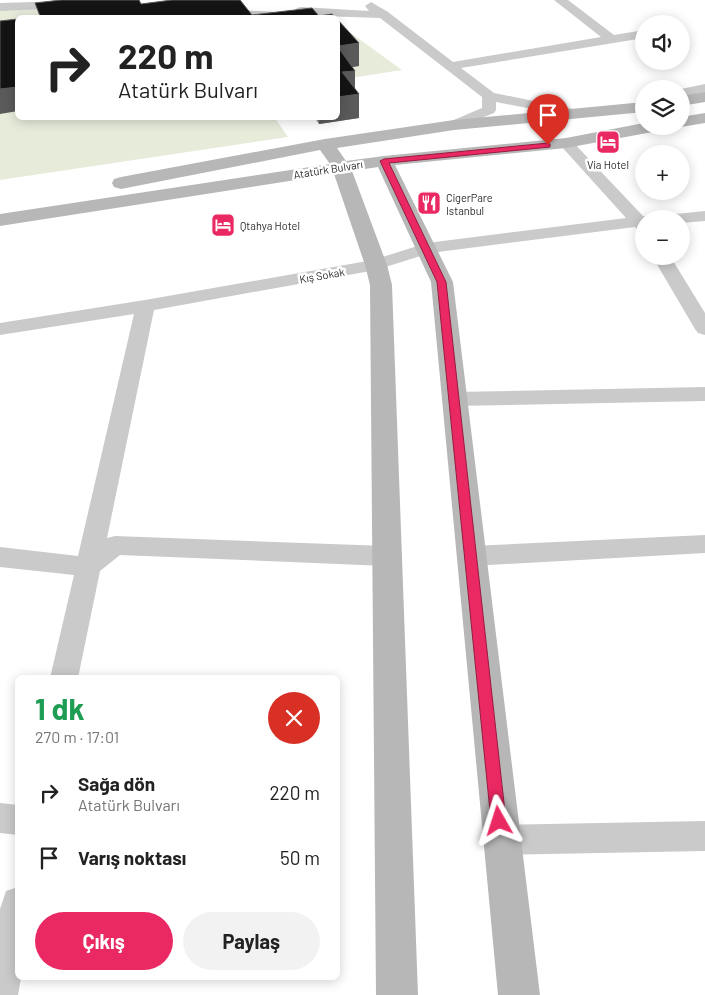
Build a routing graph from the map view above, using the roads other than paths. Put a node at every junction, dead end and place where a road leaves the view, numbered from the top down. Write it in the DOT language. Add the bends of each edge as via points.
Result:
graph roads {
  1 [pos="67,0"];
  2 [pos="364,0"];
  3 [pos="560,0"];
  4 [pos="79,3"];
  5 [pos="0,7"];
  6 [pos="280,15"];
  7 [pos="328,15"];
  8 [pos="340,16"];
  9 [pos="340,18"];
  10 [pos="388,18"];
  11 [pos="635,35"];
  12 [pos="611,39"];
  13 [pos="451,66"];
  14 [pos="705,88"];
  15 [pos="690,92"];
  16 [pos="489,96"];
  17 [pos="705,98"];
  18 [pos="690,100"];
  19 [pos="635,108"];
  20 [pos="573,113"];
  21 [pos="705,118"];
  22 [pos="690,120"];
  23 [pos="690,122"];
  24 [pos="705,122"];
  25 [pos="454,125"];
  26 [pos="635,130"];
  27 [pos="566,143"];
  28 [pos="333,156"];
  29 [pos="384,161"];
  30 [pos="103,186"];
  31 [pos="635,215"];
  32 [pos="705,216"];
  33 [pos="690,217"];
  34 [pos="0,220"];
  35 [pos="635,224"];
  36 [pos="427,248"];
  37 [pos="376,265"];
  38 [pos="666,265"];
  39 [pos="705,295"];
  40 [pos="685,296"];
  41 [pos="145,306"];
  42 [pos="0,329"];
  43 [pos="705,329"];
  44 [pos="705,394"];
  45 [pos="454,399"];
  46 [pos="705,544"];
  47 [pos="0,556"];
  48 [pos="386,556"];
  49 [pos="470,556"];
  50 [pos="88,567"];
  51 [pos="65,675"];
  52 [pos="0,818"];
  53 [pos="15,820"];
  54 [pos="705,836"];
  55 [pos="501,840"];
  56 [pos="15,918"];
  57 [pos="0,995"];
  58 [pos="397,995"];
  59 [pos="519,995"];
  1 -- 4 [label="street"];
  2 -- 10 [label="street"];
  3 -- 12 [label="street"];
  4 -- 5 [label="street"];
  6 -- 7 [label="street" via="207,9"];
  8 -- 10 [label="street"];
  9 -- 10 [label="street"];
  10 -- 13 [label="street"];
  11 -- 12 [label="street"];
  12 -- 13 [label="street"];
  13 -- 16 [label="street"];
  14 -- 15 [label="street"];
  16 -- 20 [label="street"];
  16 -- 25 [label="street" via="489,110"];
  17 -- 18 [label="street"];
  19 -- 20 [label="street, Atatürk Bulvarı"];
  20 -- 25 [label="street, Atatürk Bulvarı"];
  21 -- 22 [label="street"];
  23 -- 24 [label="street"];
  25 -- 28 [label="street, Atatürk Bulvarı"];
  26 -- 27 [label="street, Atatürk Bulvarı"];
  27 -- 29 [label="street, Atatürk Bulvarı"];
  27 -- 31 [label="street"];
  28 -- 29 [label="street, Atatürk Bulvarı"];
  28 -- 30 [label="street, Atatürk Bulvarı"];
  28 -- 34 [label="street, Atatürk Bulvarı"];
  28 -- 37 [label="street"];
  29 -- 36 [label="street"];
  32 -- 33 [label="street"];
  35 -- 36 [label="street, Kış Sokak"];
  36 -- 37 [label="street, Kış Sokak"];
  36 -- 45 [label="street" via="442,282"];
  37 -- 41 [label="street, Kış Sokak"];
  37 -- 48 [label="street" via="381,285"];
  38 -- 40 [label="street"];
  39 -- 40 [label="street"];
  40 -- 43 [label="street"];
  41 -- 42 [label="street, Kış Sokak"];
  41 -- 50 [label="street"];
  44 -- 45 [label="street"];
  45 -- 49 [label="street"];
  46 -- 49 [label="street"];
  47 -- 50 [label="street"];
  48 -- 50 [label="street" via="115,545"];
  48 -- 58 [label="street"];
  49 -- 55 [label="street"];
  50 -- 51 [label="street"];
  52 -- 53 [label="street"];
  54 -- 55 [label="street"];
  55 -- 59 [label="street"];
  56 -- 57 [label="street"];
}
